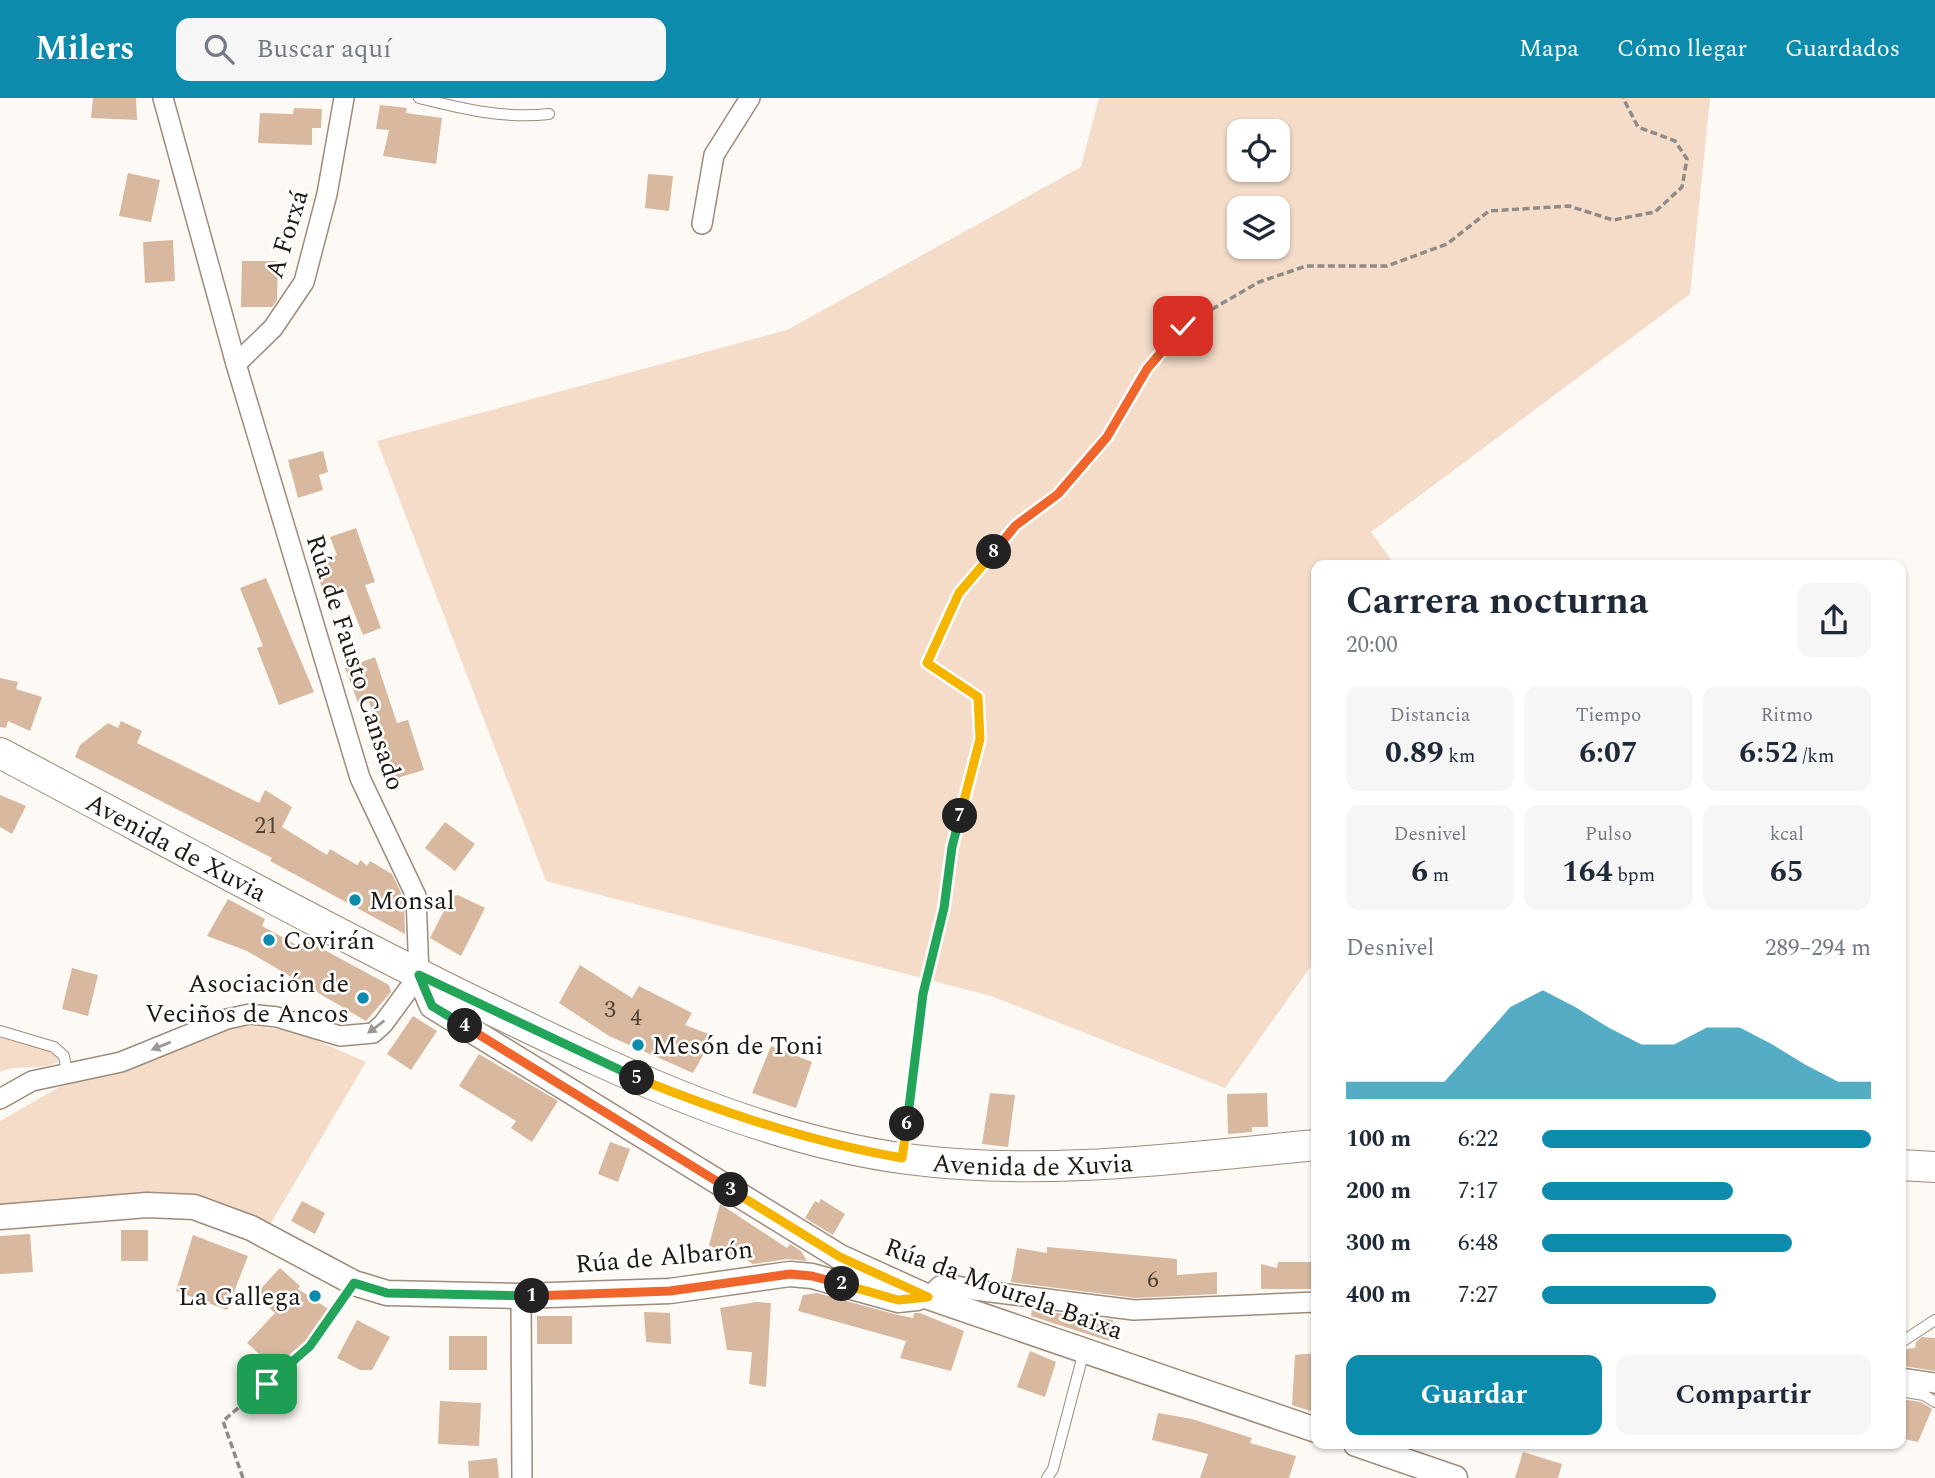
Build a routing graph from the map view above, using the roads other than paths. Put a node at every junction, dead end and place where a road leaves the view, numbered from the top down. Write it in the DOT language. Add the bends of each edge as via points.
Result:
graph roads {
  1 [pos="163,98"];
  2 [pos="344,98"];
  3 [pos="419,98"];
  4 [pos="750,98"];
  5 [pos="549,114"];
  6 [pos="702,224"];
  7 [pos="236,364"];
  8 [pos="0,753"];
  9 [pos="419,975"];
  10 [pos="0,1031"];
  11 [pos="67,1073"];
  12 [pos="0,1099"];
  13 [pos="1311,1145"];
  14 [pos="1906,1166"];
  15 [pos="1935,1167"];
  16 [pos="0,1217"];
  17 [pos="521,1296"];
  18 [pos="928,1297"];
  19 [pos="1311,1302"];
  20 [pos="1935,1320"];
  21 [pos="1906,1339"];
  22 [pos="1084,1350"];
  23 [pos="1906,1379"];
  24 [pos="1935,1383"];
  25 [pos="1906,1392"];
  26 [pos="1935,1402"];
  27 [pos="1311,1428"];
  28 [pos="1371,1449"];
  29 [pos="522,1478"];
  30 [pos="1047,1478"];
  31 [pos="1455,1478"];
  1 -- 7 [label="street, Rúa de Fausto Cansado"];
  2 -- 7 [label="street, A Forxá" via="327,194 304,282 273,328"];
  3 -- 5 [label="lane" via="519,118"];
  4 -- 6 [label="street" via="714,155"];
  7 -- 9 [label="street, Rúa de Fausto Cansado" via="360,778 416,896"];
  8 -- 9 [label="main road, Avenida de Xuvia"];
  9 -- 11 [label="street, one-way" via="383,1024 361,1037 250,1014 121,1062"];
  9 -- 13 [label="main road, Avenida de Xuvia" via="604,1064 691,1100 807,1138 902,1158 976,1165 1104,1165"];
  9 -- 18 [label="street, Rúa da Mourela Baixa" via="432,1006 840,1257"];
  10 -- 11 [label="lane" via="54,1047 64,1056"];
  11 -- 12 [label="street" via="33,1081"];
  14 -- 15 [label="main road"];
  16 -- 17 [label="street, Rúa de Albarón" via="147,1205 194,1207 251,1227 354,1283 387,1293"];
  17 -- 18 [label="street, Rúa de Albarón" via="670,1291 790,1274 898,1300"];
  17 -- 29 [label="street"];
  18 -- 19 [label="street" via="948,1284 1134,1310"];
  18 -- 22 [label="street, Rúa da Mourela Baixa"];
  20 -- 21 [label="lane"];
  22 -- 27 [label="street, Rúa da Mourela Baixa"];
  22 -- 30 [label="lane"];
  23 -- 24 [label="street"];
  25 -- 26 [label="lane"];
  28 -- 31 [label="street"];
}
